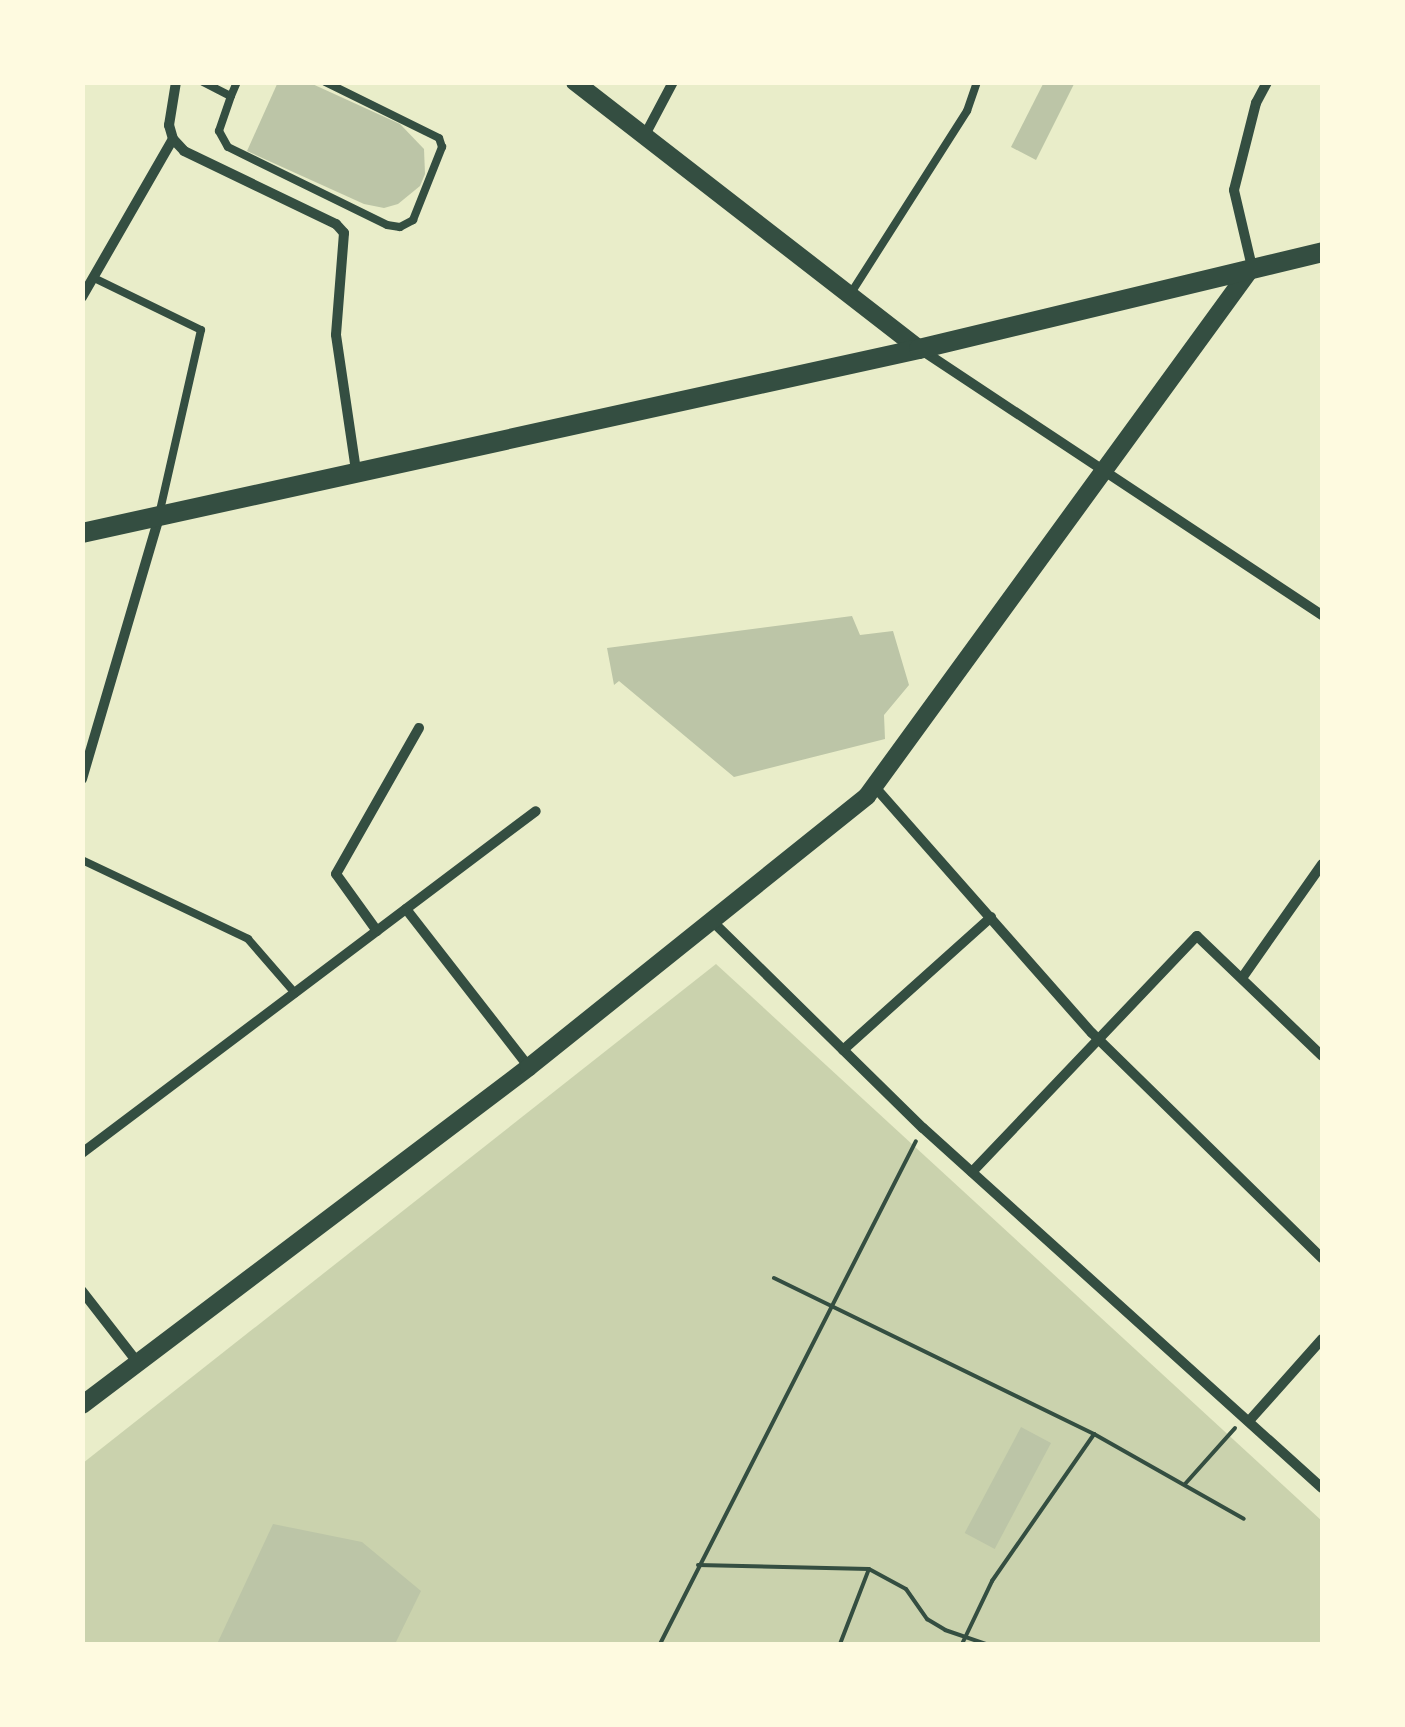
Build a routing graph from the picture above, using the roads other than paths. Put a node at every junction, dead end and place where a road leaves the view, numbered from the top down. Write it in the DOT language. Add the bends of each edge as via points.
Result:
graph roads {
  1 [pos="176,82"];
  2 [pos="203,82"];
  3 [pos="238,82"];
  4 [pos="325,82"];
  5 [pos="575,82"];
  6 [pos="673,82"];
  7 [pos="977,82"];
  8 [pos="1267,82"];
  9 [pos="231,96"];
  10 [pos="646,132"];
  11 [pos="172,140"];
  12 [pos="1322,252"];
  13 [pos="1252,267"];
  14 [pos="94,278"];
  15 [pos="851,293"];
  16 [pos="82,297"];
  17 [pos="919,349"];
  18 [pos="356,471"];
  19 [pos="1107,472"];
  20 [pos="159,517"];
  21 [pos="82,534"];
  22 [pos="1322,615"];
  23 [pos="419,728"];
  24 [pos="82,779"];
  25 [pos="874,786"];
  26 [pos="536,812"];
  27 [pos="82,860"];
  28 [pos="1322,864"];
  29 [pos="406,909"];
  30 [pos="990,918"];
  31 [pos="711,920"];
  32 [pos="377,931"];
  33 [pos="1242,978"];
  34 [pos="295,993"];
  35 [pos="1096,1037"];
  36 [pos="842,1050"];
  37 [pos="1322,1056"];
  38 [pos="528,1066"];
  39 [pos="82,1152"];
  40 [pos="972,1172"];
  41 [pos="1322,1258"];
  42 [pos="82,1291"];
  43 [pos="1322,1339"];
  44 [pos="138,1363"];
  45 [pos="82,1405"];
  46 [pos="1247,1419"];
  47 [pos="1322,1488"];
  1 -- 11 [label="street"];
  2 -- 9 [label="lane"];
  3 -- 9 [label="lane"];
  4 -- 9 [label="lane" via="440,138 413,220 387,224 228,148 219,131"];
  5 -- 10 [label="street"];
  6 -- 10 [label="street"];
  7 -- 15 [label="lane" via="968,110"];
  8 -- 13 [label="street" via="1234,190"];
  10 -- 15 [label="street"];
  11 -- 14 [label="street"];
  11 -- 18 [label="street" via="344,232 336,335"];
  12 -- 13 [label="main road"];
  13 -- 17 [label="main road"];
  13 -- 19 [label="street"];
  14 -- 16 [label="street"];
  14 -- 20 [label="lane" via="201,330"];
  15 -- 17 [label="street"];
  17 -- 18 [label="main road"];
  17 -- 19 [label="street"];
  18 -- 20 [label="main road"];
  19 -- 22 [label="street"];
  19 -- 25 [label="street"];
  20 -- 21 [label="main road"];
  20 -- 24 [label="street"];
  23 -- 32 [label="street" via="336,874"];
  25 -- 30 [label="street"];
  25 -- 31 [label="street"];
  26 -- 29 [label="street"];
  27 -- 34 [label="lane" via="248,939"];
  28 -- 33 [label="street"];
  29 -- 32 [label="street"];
  29 -- 38 [label="street"];
  30 -- 35 [label="street"];
  30 -- 36 [label="street"];
  31 -- 36 [label="street"];
  31 -- 38 [label="street"];
  32 -- 34 [label="street"];
  33 -- 35 [label="street" via="1197,936"];
  33 -- 37 [label="street"];
  34 -- 39 [label="street"];
  35 -- 40 [label="street"];
  35 -- 41 [label="street"];
  36 -- 40 [label="street"];
  38 -- 44 [label="street"];
  40 -- 46 [label="street"];
  42 -- 44 [label="street"];
  43 -- 46 [label="street"];
  44 -- 45 [label="street"];
  46 -- 47 [label="street"];
}
